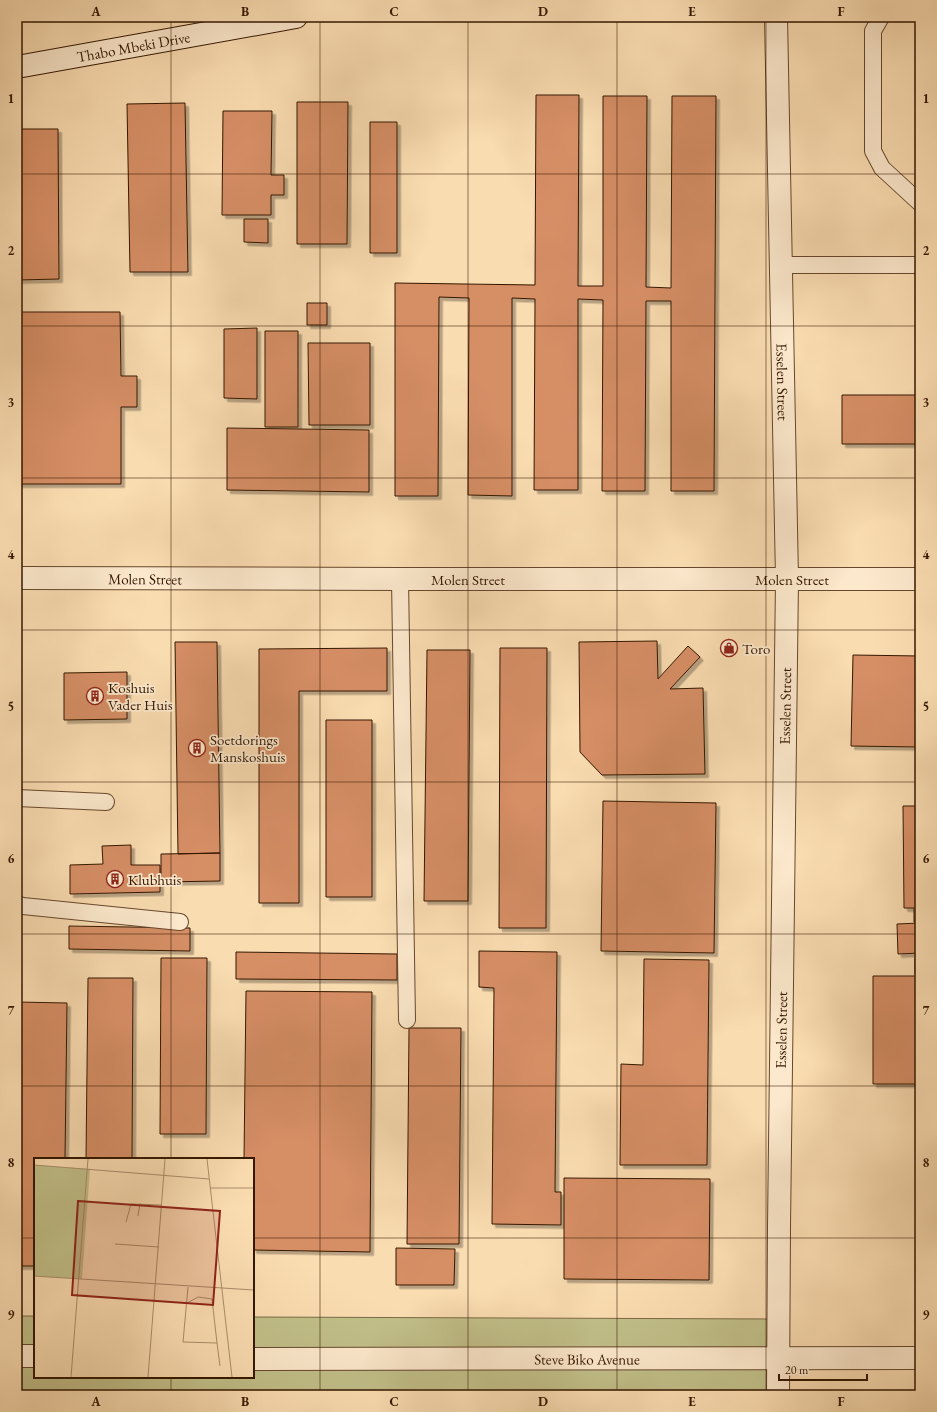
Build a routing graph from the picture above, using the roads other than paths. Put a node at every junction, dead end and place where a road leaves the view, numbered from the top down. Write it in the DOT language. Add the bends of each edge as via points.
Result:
graph roads {
  1 [pos="296,17"];
  2 [pos="776,17"];
  3 [pos="881,17"];
  4 [pos="17,67"];
  5 [pos="920,204"];
  6 [pos="781,265"];
  7 [pos="920,265"];
  8 [pos="17,578"];
  9 [pos="400,579"];
  10 [pos="787,579"];
  11 [pos="920,579"];
  12 [pos="17,798"];
  13 [pos="106,802"];
  14 [pos="17,904"];
  15 [pos="180,922"];
  16 [pos="407,1020"];
  17 [pos="17,1356"];
  18 [pos="34,1356"];
  19 [pos="778,1358"];
  20 [pos="920,1358"];
  21 [pos="254,1359"];
  22 [pos="778,1395"];
  1 -- 4 [label="street, Thabo Mbeki Drive"];
  2 -- 6 [label="street, Esselen Street"];
  3 -- 5 [label="lane" via="874,30 873,151 882,168"];
  6 -- 7 [label="lane"];
  6 -- 10 [label="street, Esselen Street"];
  8 -- 9 [label="street, Molen Street"];
  9 -- 10 [label="street, Molen Street"];
  9 -- 16 [label="lane"];
  10 -- 11 [label="street, Molen Street"];
  10 -- 19 [label="street, Esselen Street"];
  12 -- 13 [label="lane"];
  14 -- 15 [label="lane"];
  17 -- 18 [label="street"];
  19 -- 20 [label="street, Steve Biko Avenue"];
  19 -- 21 [label="street, Steve Biko Avenue"];
  19 -- 22 [label="street, Esselen Street"];
}
